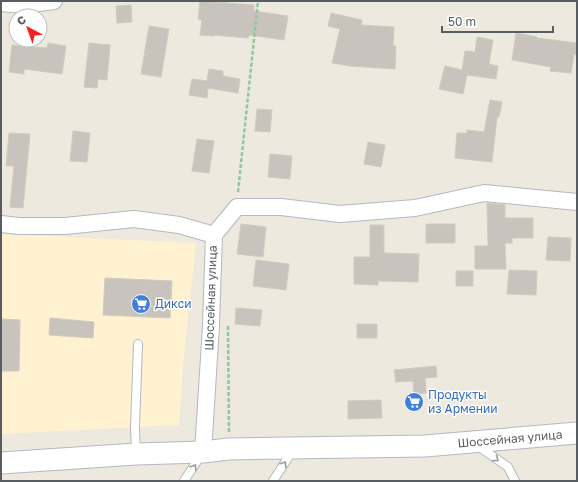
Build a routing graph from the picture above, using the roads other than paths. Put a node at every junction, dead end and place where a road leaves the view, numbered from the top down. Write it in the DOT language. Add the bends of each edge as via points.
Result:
graph roads {
  1 [pos="54,1"];
  2 [pos="1,4"];
  3 [pos="577,202"];
  4 [pos="1,224"];
  5 [pos="214,235"];
  6 [pos="138,344"];
  7 [pos="577,433"];
  8 [pos="472,442"];
  9 [pos="295,448"];
  10 [pos="203,452"];
  11 [pos="136,454"];
  12 [pos="1,463"];
  13 [pos="184,481"];
  14 [pos="273,481"];
  15 [pos="515,481"];
  1 -- 2 [label="street" via="24,5"];
  3 -- 5 [label="street, Шоссейная улица" via="484,193 415,208 340,214 280,207 237,207"];
  4 -- 5 [label="street" via="65,226 134,219 179,225"];
  5 -- 10 [label="street, Шоссейная улица"];
  6 -- 11 [label="lane"];
  7 -- 8 [label="street, Шоссейная улица"];
  8 -- 9 [label="street, Шоссейная улица" via="425,446"];
  8 -- 15 [label="lane, one-way" via="508,468"];
  9 -- 10 [label="street, Шоссейная улица"];
  14 -- 9 [label="lane, one-way"];
  10 -- 11 [label="street, Шоссейная улица"];
  13 -- 10 [label="lane, one-way"];
  11 -- 12 [label="street, Шоссейная улица"];
}
